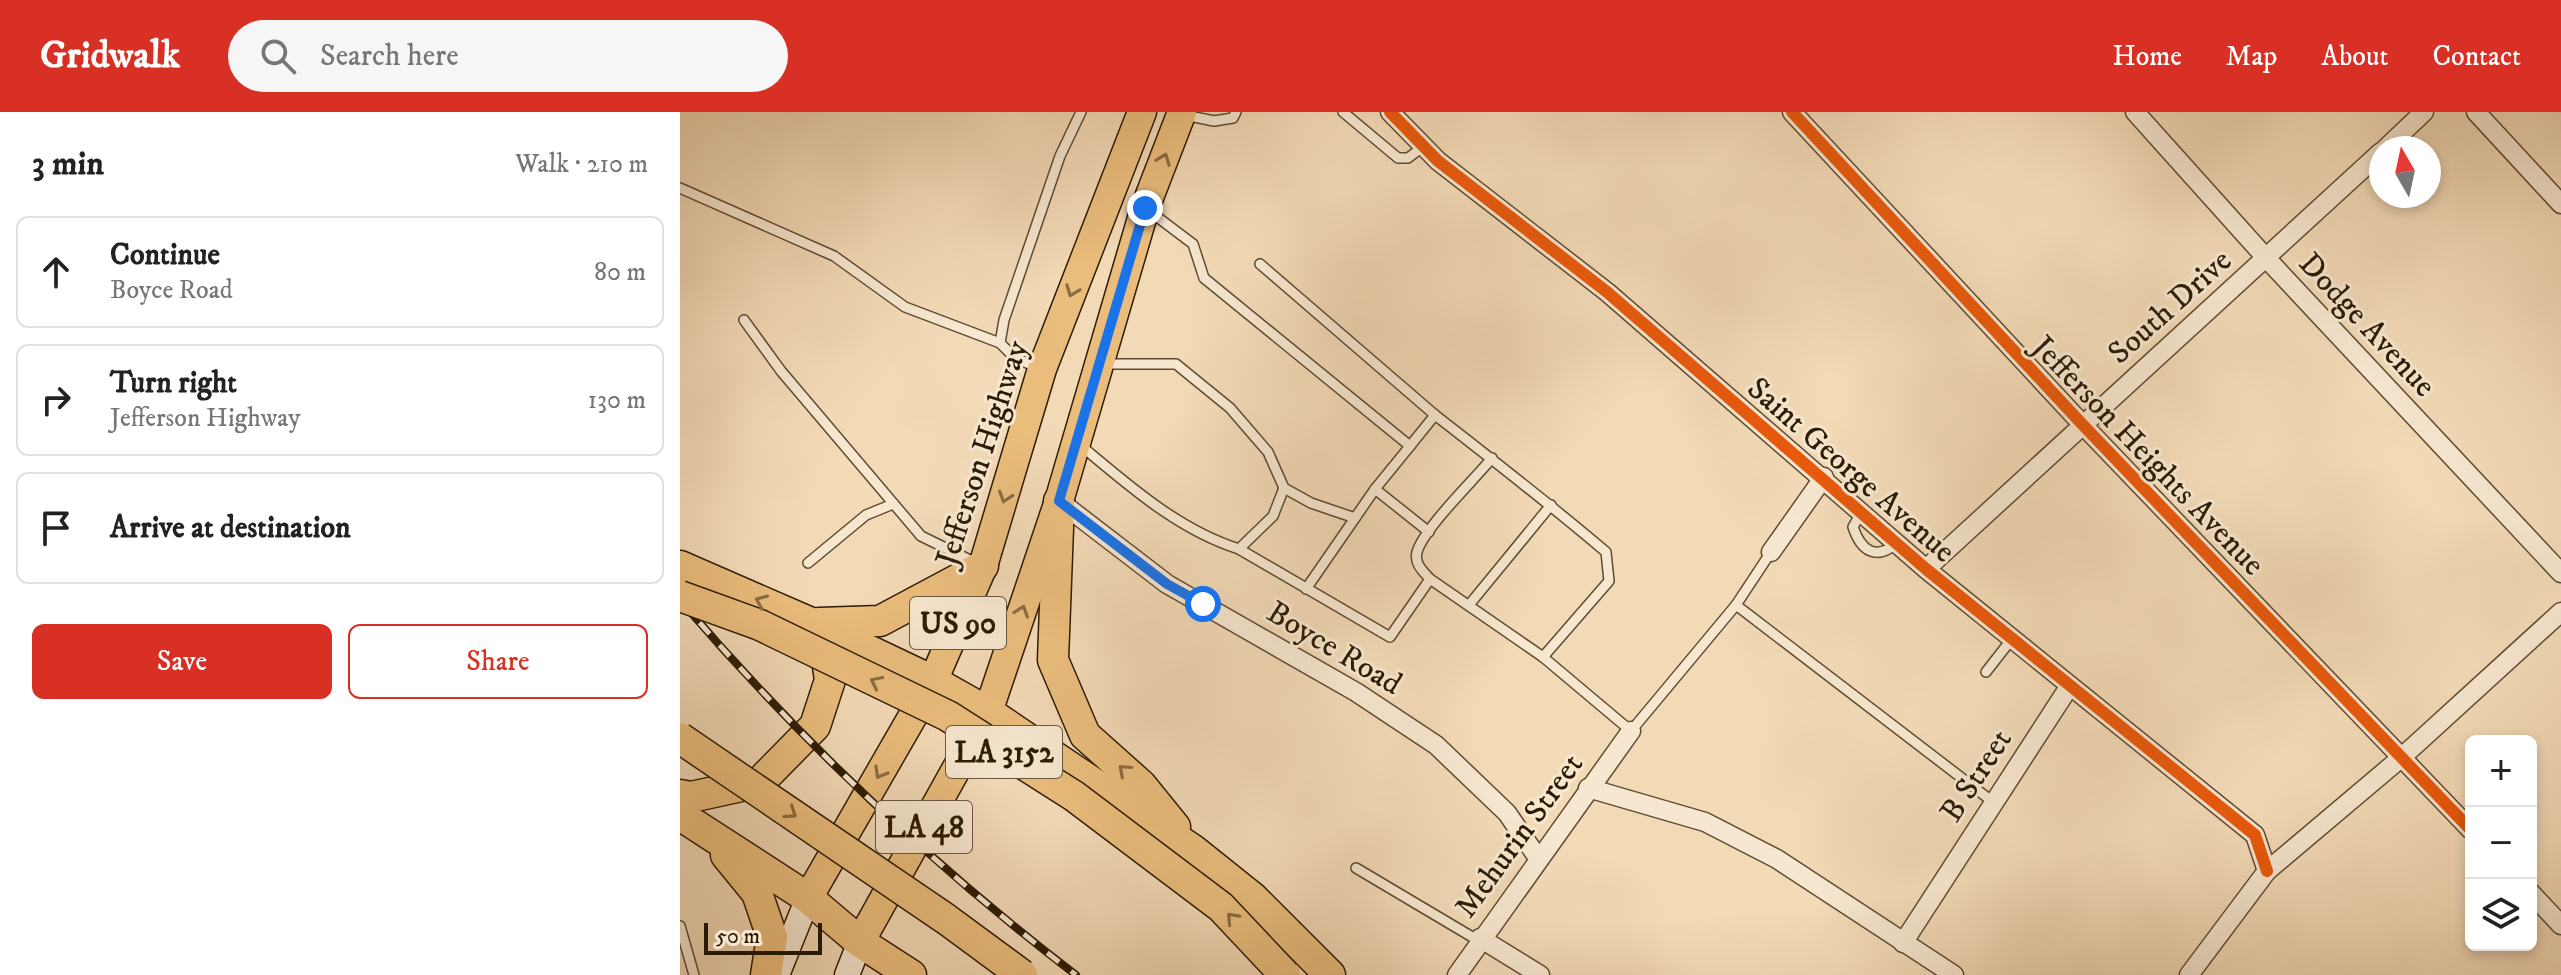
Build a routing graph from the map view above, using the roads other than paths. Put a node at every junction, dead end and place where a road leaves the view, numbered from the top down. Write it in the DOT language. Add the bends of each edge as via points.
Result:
graph roads {
  1 [pos="1081,112"];
  2 [pos="1142,112"];
  3 [pos="1236,112"];
  4 [pos="1343,112"];
  5 [pos="1390,112"];
  6 [pos="1792,112"];
  7 [pos="2135,112"];
  8 [pos="2424,112"];
  9 [pos="2476,112"];
  10 [pos="1182,113"];
  11 [pos="2399,136"];
  12 [pos="1424,146"];
  13 [pos="2369,163"];
  14 [pos="680,188"];
  15 [pos="1109,196"];
  16 [pos="2561,204"];
  17 [pos="1145,208"];
  18 [pos="2267,259"];
  19 [pos="1260,264"];
  20 [pos="744,320"];
  21 [pos="1000,343"];
  22 [pos="1099,364"];
  23 [pos="1042,369"];
  24 [pos="1435,415"];
  25 [pos="2082,424"];
  26 [pos="1076,442"];
  27 [pos="1410,446"];
  28 [pos="1492,458"];
  29 [pos="1824,477"];
  30 [pos="1284,488"];
  31 [pos="1375,489"];
  32 [pos="1059,501"];
  33 [pos="893,504"];
  34 [pos="1551,505"];
  35 [pos="1862,511"];
  36 [pos="1355,518"];
  37 [pos="1429,532"];
  38 [pos="1897,543"];
  39 [pos="1239,549"];
  40 [pos="1771,552"];
  41 [pos="808,563"];
  42 [pos="680,566"];
  43 [pos="983,566"];
  44 [pos="1926,569"];
  45 [pos="2561,573"];
  46 [pos="1430,579"];
  47 [pos="1306,589"];
  48 [pos="680,596"];
  49 [pos="1469,605"];
  50 [pos="1736,605"];
  51 [pos="2561,612"];
  52 [pos="811,623"];
  53 [pos="2011,640"];
  54 [pos="1543,657"];
  55 [pos="1986,672"];
  56 [pos="933,681"];
  57 [pos="2069,687"];
  58 [pos="988,712"];
  59 [pos="1631,731"];
  60 [pos="680,738"];
  61 [pos="2402,757"];
  62 [pos="1588,788"];
  63 [pos="680,795"];
  64 [pos="1993,802"];
  65 [pos="680,815"];
  66 [pos="2465,824"];
  67 [pos="709,835"];
  68 [pos="1193,850"];
  69 [pos="1538,858"];
  70 [pos="1356,868"];
  71 [pos="2267,871"];
  72 [pos="808,898"];
  73 [pos="2537,899"];
  74 [pos="2561,925"];
  75 [pos="681,934"];
  76 [pos="1480,939"];
  77 [pos="860,942"];
  78 [pos="1903,943"];
  79 [pos="694,975"];
  80 [pos="766,975"];
  81 [pos="777,975"];
  82 [pos="847,975"];
  83 [pos="911,975"];
  84 [pos="1022,975"];
  85 [pos="1285,975"];
  86 [pos="1330,975"];
  87 [pos="1457,975"];
  88 [pos="1540,975"];
  89 [pos="1954,975"];
  90 [pos="2189,975"];
  1 -- 21 [label="lane" via="1055,170"];
  2 -- 15 [label="main road, Jefferson Highway / US 90"];
  3 -- 10 [label="lane" via="1233,118 1214,121"];
  4 -- 12 [label="lane" via="1398,158 1408,158"];
  5 -- 12 [label="street, Saint George Avenue"];
  6 -- 25 [label="street, Jefferson Heights Avenue"];
  7 -- 18 [label="street, Dodge Avenue"];
  8 -- 11 [label="street"];
  9 -- 16 [label="street"];
  17 -- 10 [label="main road, US 90, one-way"];
  12 -- 29 [label="street, Saint George Avenue" via="1607,292"];
  13 -- 18 [label="street, South Drive"];
  14 -- 21 [label="lane" via="834,256 905,307"];
  15 -- 17 [label="main road"];
  15 -- 23 [label="main road, Jefferson Highway / US 90, one-way"];
  17 -- 22 [label="main road, US 90"];
  17 -- 27 [label="lane" via="1193,244 1204,278"];
  18 -- 25 [label="street, South Drive"];
  18 -- 45 [label="street, Dodge Avenue"];
  19 -- 24 [label="lane"];
  20 -- 33 [label="lane"];
  21 -- 23 [label="lane" via="1015,358"];
  22 -- 26 [label="main road, US 90"];
  22 -- 30 [label="lane" via="1176,364 1268,452"];
  23 -- 43 [label="main road, Jefferson Highway / US 90, one-way"];
  24 -- 27 [label="lane"];
  24 -- 28 [label="lane"];
  25 -- 44 [label="street, South Drive"];
  25 -- 61 [label="street, Jefferson Heights Avenue"];
  26 -- 32 [label="main road, US 90"];
  26 -- 39 [label="lane" via="1140,495 1212,541"];
  27 -- 31 [label="lane"];
  28 -- 34 [label="lane"];
  28 -- 37 [label="lane"];
  29 -- 35 [label="street, Saint George Avenue"];
  29 -- 40 [label="street"];
  30 -- 36 [label="lane"];
  30 -- 39 [label="lane" via="1273,516"];
  31 -- 36 [label="lane"];
  31 -- 37 [label="lane"];
  58 -- 32 [label="main road, LA 48, one-way"];
  68 -- 32 [label="highway, US 90, one-way" via="1141,785 1085,735 1053,660"];
  32 -- 69 [label="street, Boyce Road" via="1167,584 1356,692 1436,745 1507,813"];
  33 -- 41 [label="lane" via="866,515"];
  33 -- 43 [label="lane" via="921,536"];
  34 -- 49 [label="lane"];
  34 -- 54 [label="lane" via="1606,552 1609,581"];
  35 -- 38 [label="street, Saint George Avenue"];
  35 -- 38 [label="lane" via="1853,527 1859,545 1870,553 1887,552"];
  36 -- 47 [label="lane"];
  37 -- 46 [label="lane" via="1417,564"];
  38 -- 44 [label="street, Saint George Avenue"];
  39 -- 47 [label="lane"];
  40 -- 50 [label="lane"];
  52 -- 42 [label="highway, one-way"];
  43 -- 52 [label="highway" via="880,621"];
  43 -- 56 [label="main road, Jefferson Highway / US 90"];
  44 -- 53 [label="street, Saint George Avenue"];
  46 -- 47 [label="lane" via="1390,637"];
  46 -- 49 [label="lane"];
  85 -- 48 [label="highway, LA 3152, one-way, bridge" via="1221,907 1074,796 948,716 760,625"];
  49 -- 54 [label="lane"];
  50 -- 59 [label="lane"];
  50 -- 64 [label="lane"];
  51 -- 61 [label="street"];
  52 -- 56 [label="highway"];
  52 -- 63 [label="highway" via="825,646 830,680 815,726 760,782"];
  53 -- 55 [label="lane"];
  53 -- 57 [label="street, Saint George Avenue"];
  54 -- 59 [label="lane"];
  56 -- 58 [label="highway"];
  56 -- 72 [label="main road, Jefferson Highway / US 90, one-way"];
  57 -- 64 [label="street, B Street"];
  57 -- 71 [label="street, Saint George Avenue" via="2255,835"];
  58 -- 68 [label="highway"];
  58 -- 77 [label="main road, LA 48"];
  59 -- 62 [label="street, Mehurin Street"];
  60 -- 84 [label="highway, one-way, bridge"];
  61 -- 66 [label="street, Jefferson Heights Avenue"];
  61 -- 71 [label="street"];
  62 -- 69 [label="street, Mehurin Street"];
  62 -- 78 [label="street" via="1705,822 1777,859"];
  64 -- 78 [label="street, B Street"];
  65 -- 67 [label="highway"];
  67 -- 72 [label="highway"];
  67 -- 80 [label="highway" via="757,893 772,937"];
  68 -- 86 [label="highway, US 90" via="1253,898"];
  69 -- 76 [label="street, Mehurin Street"];
  70 -- 76 [label="lane"];
  71 -- 90 [label="street"];
  72 -- 77 [label="highway"];
  72 -- 81 [label="main road, Jefferson Highway"];
  73 -- 74 [label="street"];
  75 -- 79 [label="lane"];
  76 -- 87 [label="street, Mehurin Street"];
  76 -- 88 [label="street"];
  77 -- 82 [label="main road, LA 48"];
  77 -- 83 [label="highway"];
  78 -- 89 [label="street"];
}
